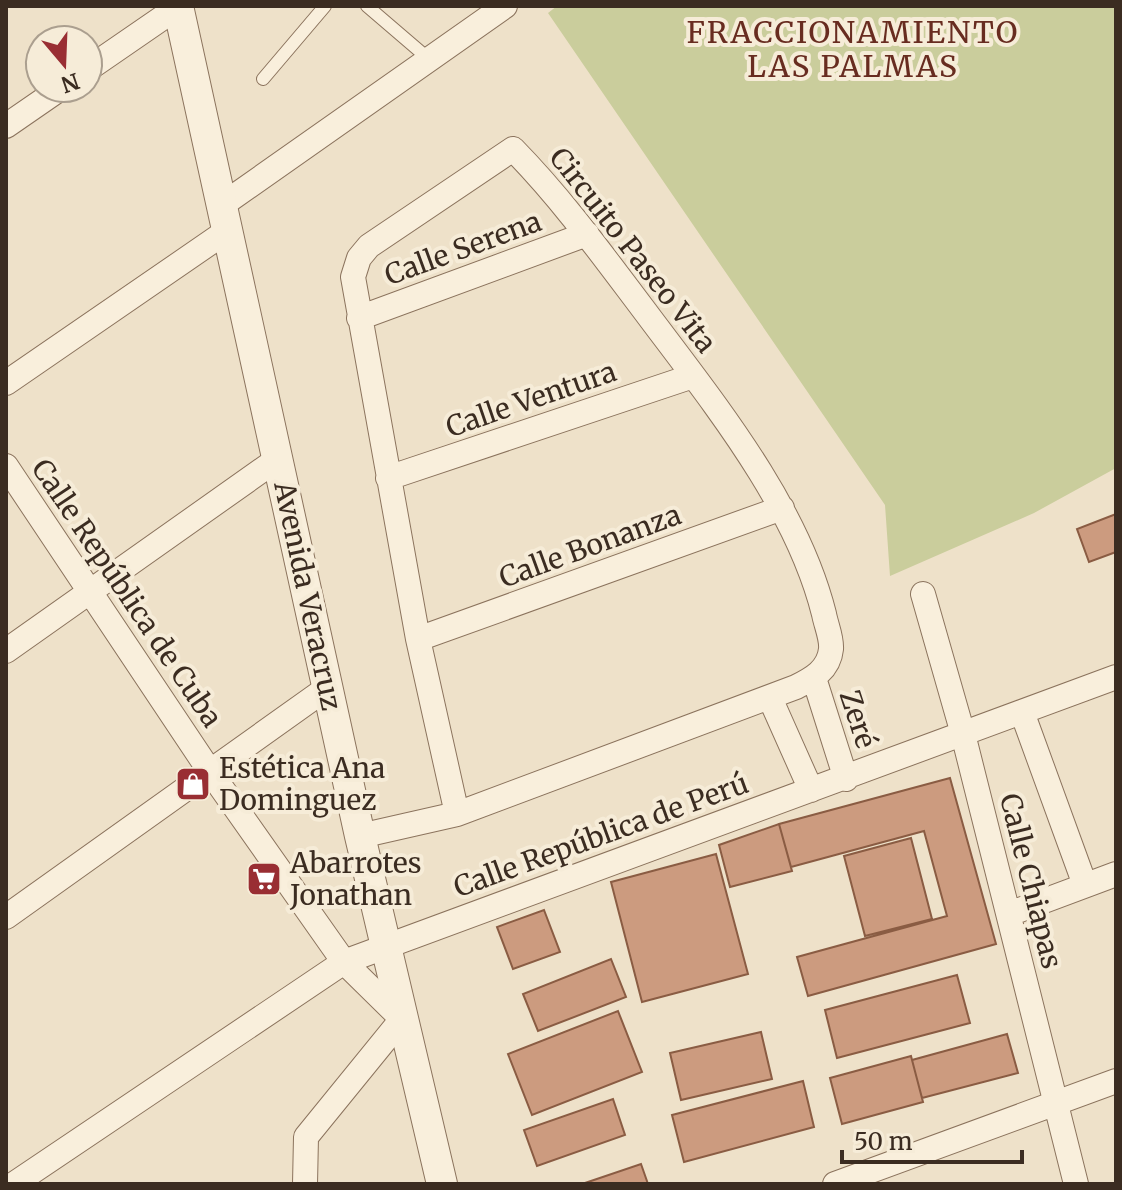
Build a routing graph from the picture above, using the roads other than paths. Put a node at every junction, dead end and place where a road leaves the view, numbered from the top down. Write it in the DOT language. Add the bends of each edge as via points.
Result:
graph roads {
  1 [pos="178,6"];
  2 [pos="325,6"];
  3 [pos="367,6"];
  4 [pos="505,6"];
  5 [pos="104,58"];
  6 [pos="430,60"];
  7 [pos="263,79"];
  8 [pos="38,104"];
  9 [pos="6,126"];
  10 [pos="224,218"];
  11 [pos="587,234"];
  12 [pos="359,318"];
  13 [pos="693,376"];
  14 [pos="6,383"];
  15 [pos="279,458"];
  16 [pos="6,466"];
  17 [pos="388,478"];
  18 [pos="782,508"];
  19 [pos="92,590"];
  20 [pos="923,594"];
  21 [pos="418,639"];
  22 [pos="6,651"];
  23 [pos="1116,677"];
  24 [pos="814,678"];
  25 [pos="327,688"];
  26 [pos="770,698"];
  27 [pos="1022,712"];
  28 [pos="963,734"];
  29 [pos="211,773"];
  30 [pos="846,779"];
  31 [pos="811,790"];
  32 [pos="457,814"];
  33 [pos="360,836"];
  34 [pos="1116,874"];
  35 [pos="1085,885"];
  36 [pos="1009,914"];
  37 [pos="6,917"];
  38 [pos="387,945"];
  39 [pos="344,962"];
  40 [pos="402,1019"];
  41 [pos="1116,1081"];
  42 [pos="1056,1103"];
  43 [pos="14,1184"];
  44 [pos="305,1184"];
  45 [pos="442,1184"];
  46 [pos="835,1184"];
  47 [pos="1076,1184"];
  1 -- 5 [label="street"];
  1 -- 10 [label="street, Avenida Veracruz"];
  2 -- 7 [label="lane"];
  3 -- 6 [label="lane"];
  4 -- 6 [label="street"];
  6 -- 10 [label="street"];
  8 -- 9 [label="street"];
  10 -- 14 [label="street"];
  10 -- 15 [label="street, Avenida Veracruz"];
  11 -- 12 [label="street, Calle Serena"];
  11 -- 12 [label="street, Circuito Paseo Vita" via="513,149 369,246 353,277"];
  11 -- 13 [label="street, Circuito Paseo Vita"];
  12 -- 17 [label="street, Circuito Paseo Vita"];
  13 -- 17 [label="street, Calle Ventura"];
  13 -- 18 [label="street, Circuito Paseo Vita"];
  15 -- 19 [label="street"];
  15 -- 25 [label="street, Avenida Veracruz"];
  16 -- 19 [label="street, Calle República de Cuba"];
  17 -- 21 [label="street, Circuito Paseo Vita"];
  18 -- 21 [label="street, Calle Bonanza"];
  18 -- 24 [label="street, Circuito Paseo Vita" via="820,598 832,646 829,660"];
  19 -- 22 [label="street"];
  19 -- 29 [label="street, Calle República de Cuba"];
  20 -- 28 [label="street, Calle Chiapas"];
  21 -- 32 [label="street, Circuito Paseo Vita"];
  23 -- 27 [label="street, Calle República de Perú"];
  24 -- 26 [label="street"];
  24 -- 30 [label="street, Zeré"];
  25 -- 29 [label="street"];
  25 -- 33 [label="street, Avenida Veracruz"];
  26 -- 31 [label="street"];
  26 -- 32 [label="street"];
  27 -- 28 [label="street, Calle República de Perú"];
  27 -- 35 [label="street"];
  28 -- 30 [label="street, Calle República de Perú"];
  28 -- 36 [label="street, Calle Chiapas"];
  29 -- 37 [label="street"];
  29 -- 39 [label="street, Calle República de Cuba"];
  30 -- 31 [label="street, Calle República de Perú"];
  31 -- 38 [label="street, Calle República de Perú"];
  32 -- 33 [label="street"];
  33 -- 38 [label="street, Avenida Veracruz"];
  34 -- 35 [label="street"];
  35 -- 36 [label="street"];
  36 -- 42 [label="street, Calle Chiapas"];
  38 -- 39 [label="street, Calle República de Perú"];
  38 -- 40 [label="street, Avenida Veracruz"];
  39 -- 40 [label="street, Calle República de Cuba"];
  39 -- 43 [label="street, Calle República de Perú"];
  40 -- 44 [label="street" via="306,1137"];
  40 -- 45 [label="street, Avenida Veracruz"];
  41 -- 42 [label="street"];
  42 -- 46 [label="street"];
  42 -- 47 [label="street, Calle Chiapas"];
}
